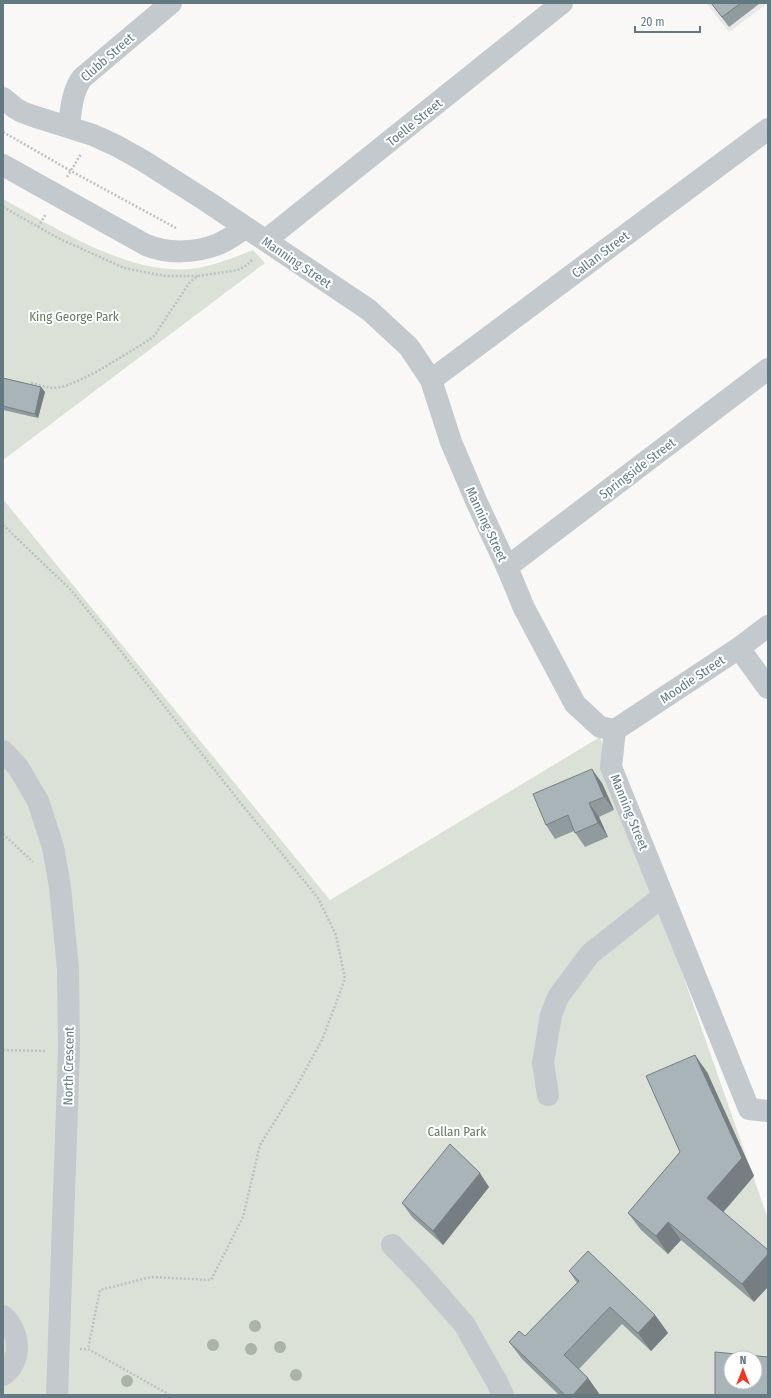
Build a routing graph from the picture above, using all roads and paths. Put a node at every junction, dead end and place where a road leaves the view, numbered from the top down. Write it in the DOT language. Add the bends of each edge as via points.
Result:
graph roads {
  1 [pos="171,3"];
  2 [pos="562,3"];
  3 [pos="3,98"];
  4 [pos="69,126"];
  5 [pos="3,132"];
  6 [pos="93,135"];
  7 [pos="766,135"];
  8 [pos="3,165"];
  9 [pos="71,171"];
  10 [pos="56,195"];
  11 [pos="3,207"];
  12 [pos="246,228"];
  13 [pos="182,231"];
  14 [pos="266,240"];
  15 [pos="198,276"];
  16 [pos="768,369"];
  17 [pos="431,380"];
  18 [pos="31,383"];
  19 [pos="3,525"];
  20 [pos="507,566"];
  21 [pos="768,626"];
  22 [pos="739,648"];
  23 [pos="768,688"];
  24 [pos="615,730"];
  25 [pos="3,751"];
  26 [pos="663,896"];
  27 [pos="3,1050"];
  28 [pos="69,1051"];
  29 [pos="548,1095"];
  30 [pos="768,1111"];
  31 [pos="392,1245"];
  32 [pos="3,1316"];
  33 [pos="74,1349"];
  34 [pos="88,1349"];
  35 [pos="3,1375"];
  36 [pos="57,1395"];
  37 [pos="170,1395"];
  38 [pos="503,1395"];
  1 -- 4 [label="street, Clubb Street" via="82,78 74,93"];
  2 -- 14 [label="street, Toelle Street"];
  3 -- 4 [label="street, Manning Street" via="27,114"];
  4 -- 6 [label="street, Manning Street"];
  5 -- 9 [label="path"];
  6 -- 9 [label="path"];
  6 -- 12 [label="street, Manning Street" via="142,160"];
  7 -- 17 [label="street, Callan Street"];
  8 -- 10 [label="street"];
  9 -- 10 [label="path"];
  9 -- 13 [label="path"];
  10 -- 12 [label="street" via="146,245 166,251 193,250 215,245"];
  11 -- 15 [label="path" via="58,238 124,268 165,276"];
  12 -- 14 [label="street, Manning Street"];
  14 -- 15 [label="path" via="255,257 238,270"];
  14 -- 17 [label="street, Manning Street" via="369,310 409,347"];
  15 -- 18 [label="path" via="190,282 154,336 146,342 114,362 62,387 50,388"];
  16 -- 20 [label="street, Springside Street"];
  17 -- 20 [label="street, Manning Street" via="451,442"];
  19 -- 34 [label="path" via="71,590 318,898 336,935 345,978 322,1040 260,1145 243,1217 211,1280 151,1277 100,1290"];
  20 -- 24 [label="street, Manning Street" via="524,608 575,704 600,727"];
  21 -- 22 [label="street, Moodie Street"];
  22 -- 23 [label="street"];
  22 -- 24 [label="street, Moodie Street"];
  24 -- 26 [label="street, Manning Street" via="612,767"];
  25 -- 28 [label="street, North Crescent" via="18,767 38,801 53,847 60,887 68,969"];
  26 -- 29 [label="street" via="590,954 558,997 551,1015 543,1063"];
  26 -- 30 [label="street, Manning Street" via="749,1109"];
  27 -- 28 [label="path"];
  28 -- 36 [label="street, North Crescent"];
  31 -- 38 [label="street" via="464,1324"];
  32 -- 35 [label="street" via="13,1329 18,1346 15,1360 9,1371"];
  33 -- 34 [label="path"];
  34 -- 37 [label="path"];
}
